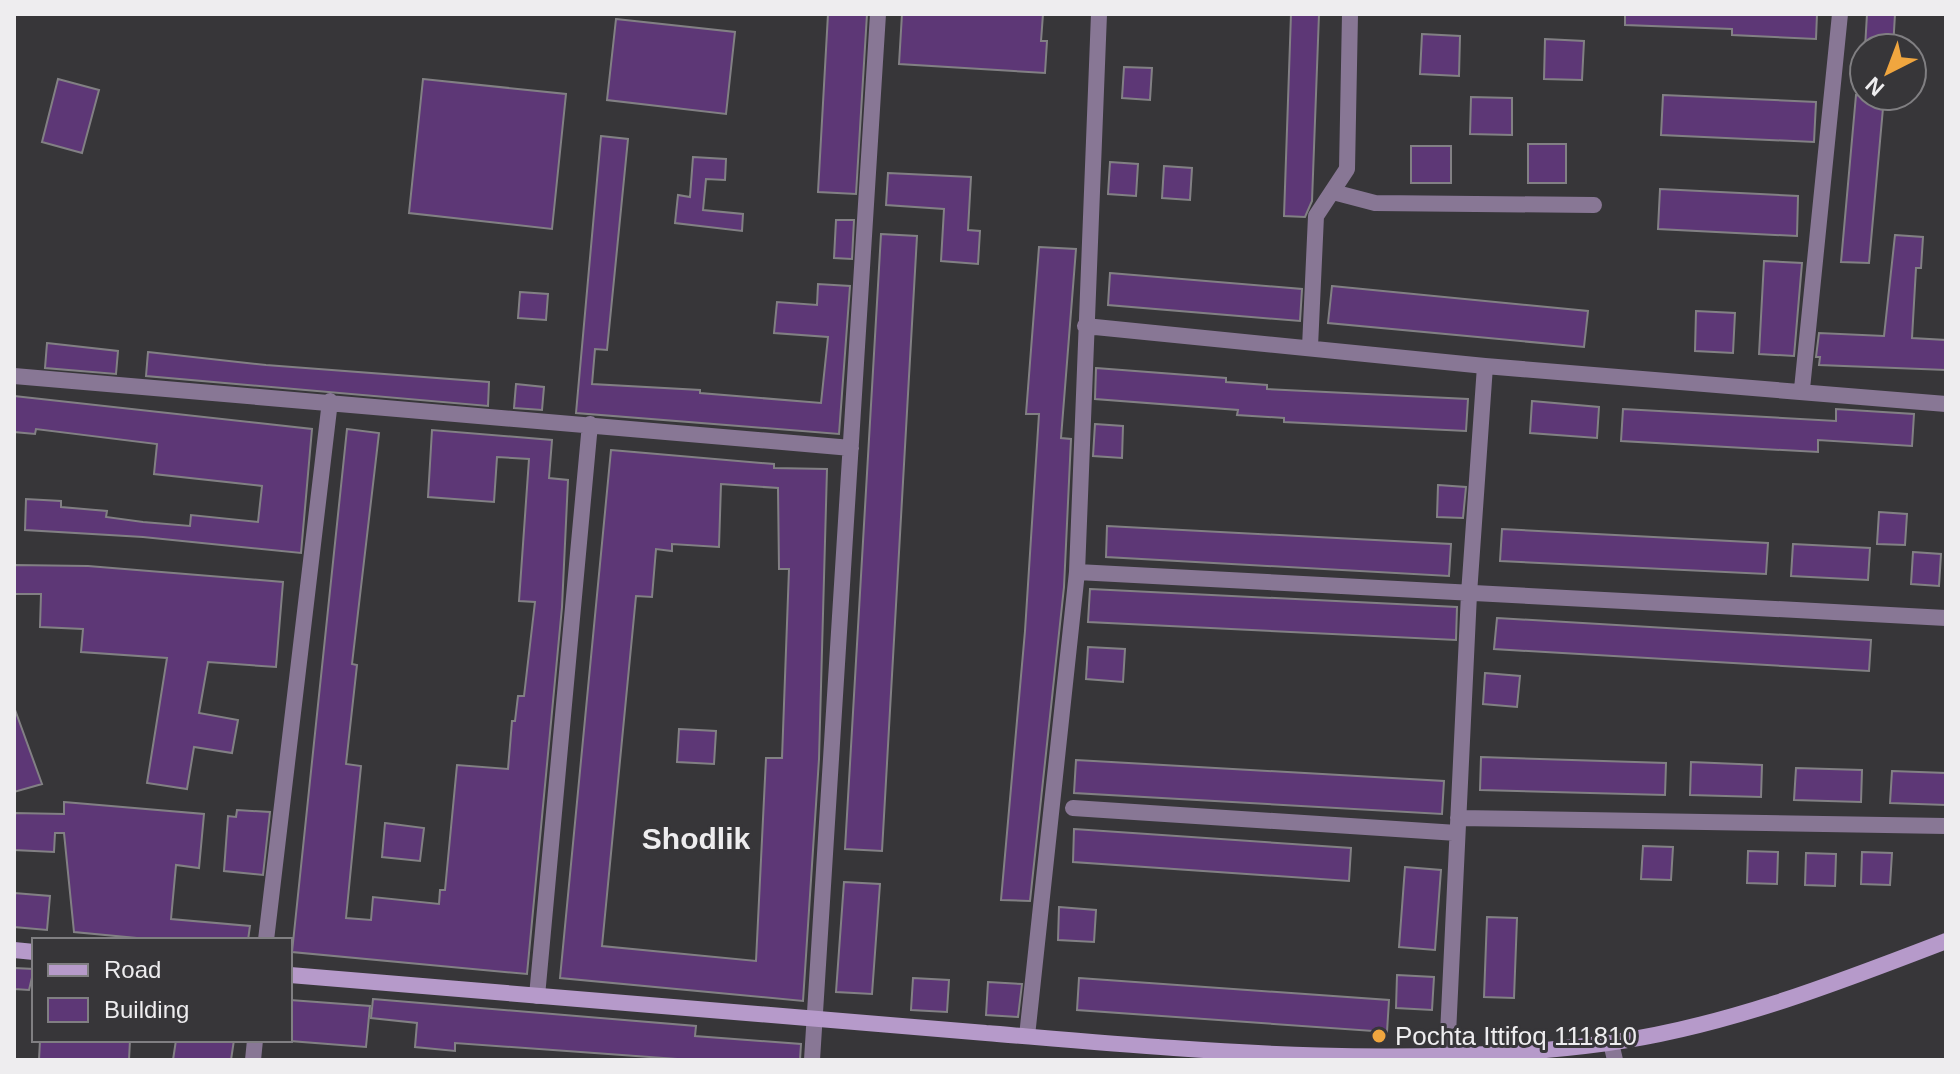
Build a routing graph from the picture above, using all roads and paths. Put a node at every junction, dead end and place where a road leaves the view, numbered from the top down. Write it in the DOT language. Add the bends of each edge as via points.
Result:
graph roads {
  1 [pos="878,14"];
  2 [pos="1099,14"];
  3 [pos="1350,14"];
  4 [pos="1840,14"];
  5 [pos="1333,192"];
  6 [pos="1594,205"];
  7 [pos="1085,326"];
  8 [pos="1310,347"];
  9 [pos="1485,366"];
  10 [pos="14,376"];
  11 [pos="1802,389"];
  12 [pos="330,401"];
  13 [pos="1946,404"];
  14 [pos="590,424"];
  15 [pos="851,448"];
  16 [pos="1077,572"];
  17 [pos="1469,594"];
  18 [pos="1946,618"];
  19 [pos="1073,808"];
  20 [pos="1458,826"];
  21 [pos="1946,826"];
  22 [pos="266,938"];
  23 [pos="1946,941"];
  24 [pos="292,975"];
  25 [pos="537,996"];
  26 [pos="815,1019"];
  27 [pos="1027,1036"];
  28 [pos="1611,1043"];
  29 [pos="1130,1052"];
  30 [pos="1447,1055"];
  31 [pos="812,1060"];
  32 [pos="1615,1060"];
  1 -- 15 [label="street"];
  2 -- 7 [label="street"];
  3 -- 5 [label="street" via="1347,169"];
  4 -- 11 [label="street"];
  5 -- 6 [label="street" via="1375,203"];
  5 -- 8 [label="street" via="1316,216"];
  7 -- 8 [label="street"];
  7 -- 16 [label="street"];
  8 -- 9 [label="street"];
  9 -- 11 [label="street"];
  9 -- 17 [label="street"];
  10 -- 12 [label="street"];
  11 -- 13 [label="street"];
  12 -- 14 [label="street"];
  12 -- 22 [label="street"];
  14 -- 15 [label="street"];
  14 -- 25 [label="street"];
  15 -- 26 [label="street"];
  16 -- 17 [label="street"];
  16 -- 27 [label="street"];
  17 -- 18 [label="street"];
  17 -- 20 [label="street"];
  19 -- 20 [label="street"];
  20 -- 21 [label="street"];
  20 -- 30 [label="street"];
  23 -- 28 [label="main road" via="1823,988"];
  24 -- 25 [label="main road"];
  25 -- 26 [label="main road"];
  26 -- 27 [label="main road"];
  26 -- 31 [label="street"];
  27 -- 29 [label="main road"];
  28 -- 30 [label="main road"];
  28 -- 32 [label="street"];
  29 -- 30 [label="main road" via="1341,1058"];
}
